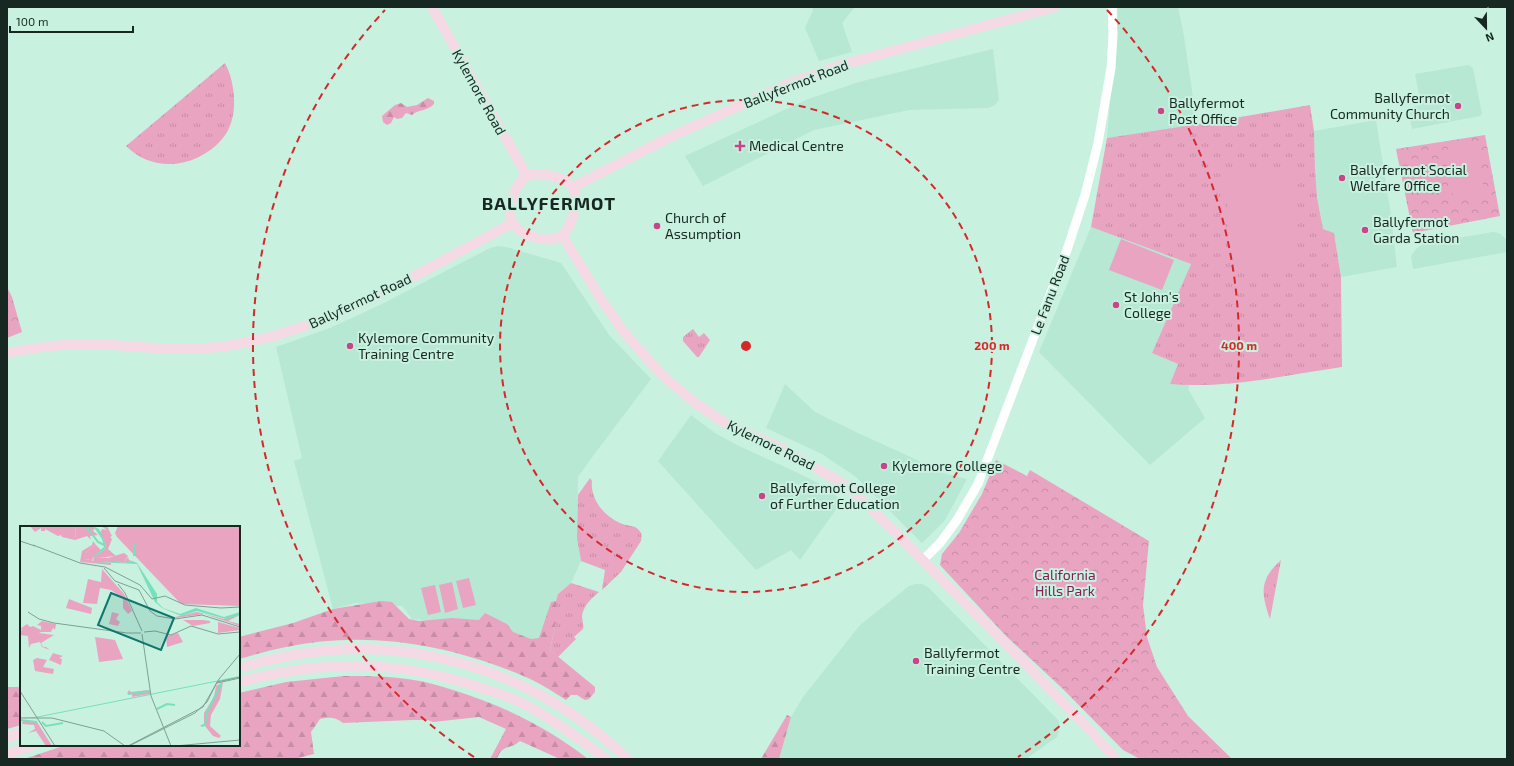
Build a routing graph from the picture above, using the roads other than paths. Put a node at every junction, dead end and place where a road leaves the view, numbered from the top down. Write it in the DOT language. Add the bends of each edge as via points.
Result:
graph roads {
  1 [pos="432,7"];
  2 [pos="1055,7"];
  3 [pos="1112,7"];
  4 [pos="527,176"];
  5 [pos="573,187"];
  6 [pos="512,223"];
  7 [pos="562,235"];
  8 [pos="7,354"];
  9 [pos="923,560"];
  10 [pos="240,668"];
  11 [pos="240,682"];
  12 [pos="20,733"];
  13 [pos="7,738"];
  14 [pos="31,746"];
  15 [pos="7,754"];
  16 [pos="606,759"];
  17 [pos="628,759"];
  18 [pos="1116,759"];
  1 -- 4 [label="main road, Kylemore Road"];
  2 -- 5 [label="main road, Ballyfermot Road" via="808,76 670,137"];
  3 -- 9 [label="street, Le Fanu Road" via="1111,68 1098,143 1067,250 978,484 953,526"];
  4 -- 5 [label="main road" via="550,175"];
  4 -- 6 [label="main road" via="519,183 512,196"];
  5 -- 7 [label="main road" via="575,202 571,222"];
  6 -- 7 [label="main road" via="520,232 532,237 553,238"];
  6 -- 8 [label="main road, Ballyfermot Road" via="366,301 325,320 279,334 233,345 206,348 174,349 82,344 38,347"];
  7 -- 9 [label="main road, Kylemore Road" via="623,331 661,374 695,403 728,424 781,448 847,486"];
  9 -- 18 [label="main road, Kylemore Road"];
  10 -- 17 [label="main road" via="297,654 336,650 398,651 435,657 476,668 533,691 584,723"];
  11 -- 16 [label="main road" via="269,674 336,666 400,668 435,675 465,682 519,702 547,717"];
  12 -- 13 [label="main road"];
  14 -- 15 [label="main road"];
}
